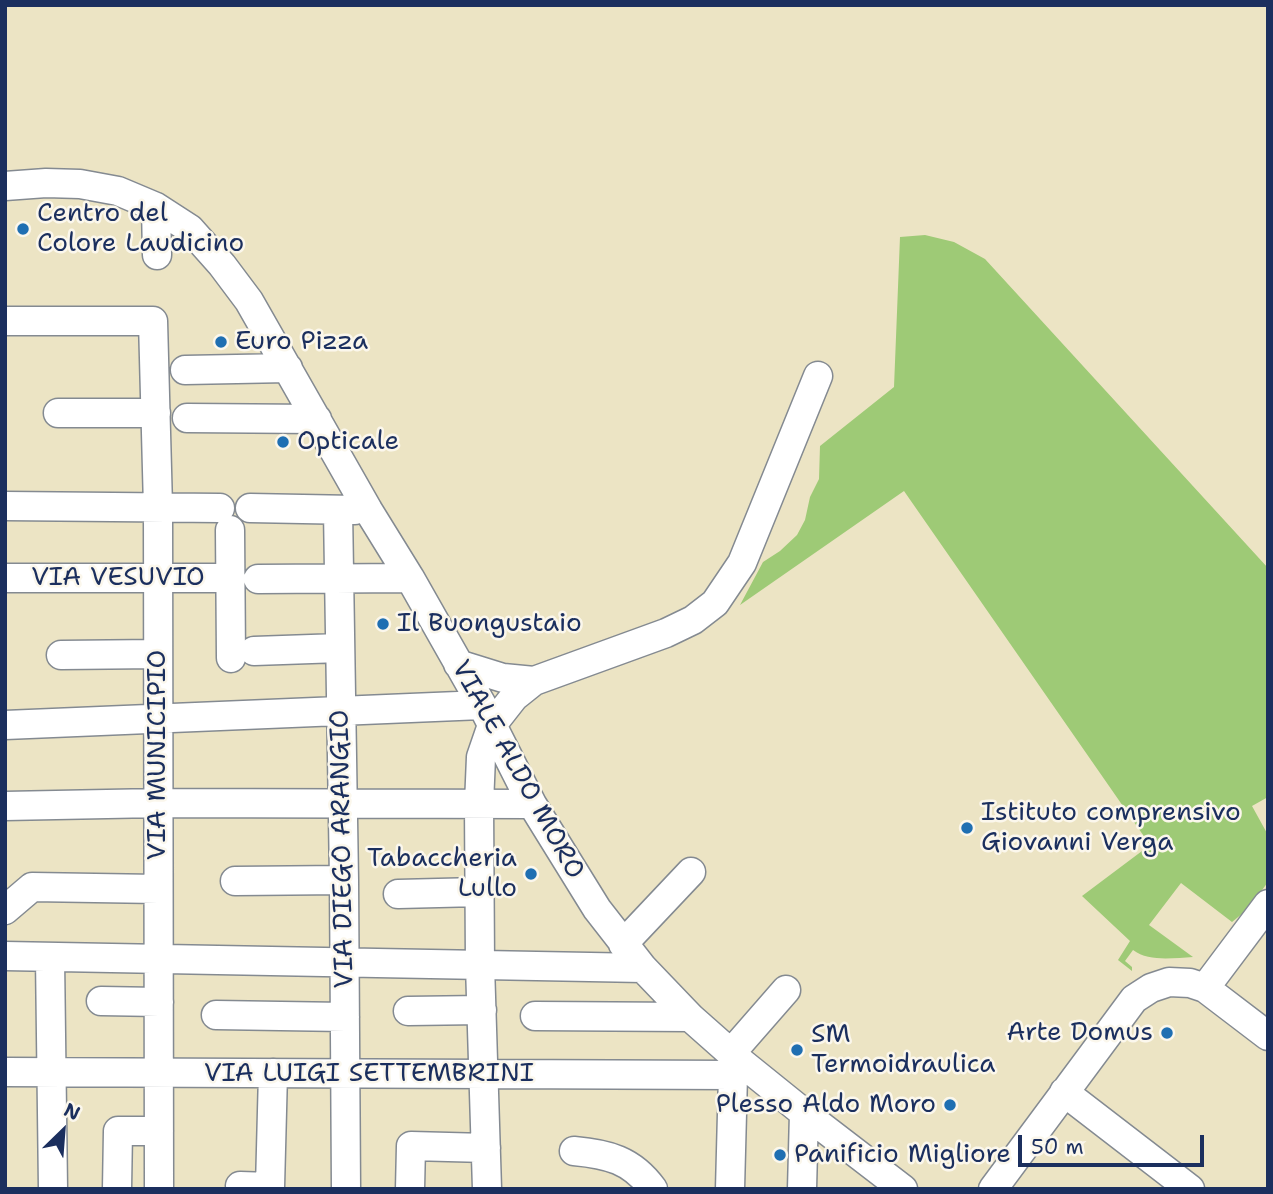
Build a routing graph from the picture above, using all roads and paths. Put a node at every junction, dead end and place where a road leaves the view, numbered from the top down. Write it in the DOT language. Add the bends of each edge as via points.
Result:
graph roads {
  1 [pos="5,186"];
  2 [pos="156,207"];
  3 [pos="157,255"];
  4 [pos="5,321"];
  5 [pos="288,368"];
  6 [pos="185,370"];
  7 [pos="818,376"];
  8 [pos="58,413"];
  9 [pos="156,413"];
  10 [pos="187,418"];
  11 [pos="317,419"];
  12 [pos="5,506"];
  13 [pos="158,508"];
  14 [pos="250,508"];
  15 [pos="338,510"];
  16 [pos="368,510"];
  17 [pos="5,578"];
  18 [pos="158,578"];
  19 [pos="410,578"];
  20 [pos="244,579"];
  21 [pos="339,579"];
  22 [pos="340,649"];
  23 [pos="158,654"];
  24 [pos="61,655"];
  25 [pos="458,664"];
  26 [pos="534,681"];
  27 [pos="341,712"];
  28 [pos="487,715"];
  29 [pos="159,718"];
  30 [pos="5,725"];
  31 [pos="158,803"];
  32 [pos="342,803"];
  33 [pos="479,804"];
  34 [pos="532,804"];
  35 [pos="9,810"];
  36 [pos="691,872"];
  37 [pos="344,880"];
  38 [pos="235,881"];
  39 [pos="158,889"];
  40 [pos="479,892"];
  41 [pos="398,894"];
  42 [pos="1268,904"];
  43 [pos="5,910"];
  44 [pos="623,944"];
  45 [pos="5,957"];
  46 [pos="50,958"];
  47 [pos="159,959"];
  48 [pos="345,962"];
  49 [pos="480,965"];
  50 [pos="643,968"];
  51 [pos="1205,988"];
  52 [pos="786,990"];
  53 [pos="102,1001"];
  54 [pos="159,1002"];
  55 [pos="482,1010"];
  56 [pos="408,1011"];
  57 [pos="216,1015"];
  58 [pos="535,1016"];
  59 [pos="345,1017"];
  60 [pos="691,1017"];
  61 [pos="1268,1036"];
  62 [pos="735,1064"];
  63 [pos="5,1072"];
  64 [pos="51,1072"];
  65 [pos="159,1073"];
  66 [pos="272,1073"];
  67 [pos="345,1074"];
  68 [pos="484,1074"];
  69 [pos="1064,1092"];
  70 [pos="803,1113"];
  71 [pos="159,1131"];
  72 [pos="486,1148"];
  73 [pos="574,1151"];
  74 [pos="240,1186"];
  75 [pos="53,1189"];
  76 [pos="117,1189"];
  77 [pos="159,1189"];
  78 [pos="346,1189"];
  79 [pos="410,1189"];
  80 [pos="487,1189"];
  81 [pos="653,1189"];
  82 [pos="730,1189"];
  83 [pos="802,1189"];
  84 [pos="902,1189"];
  85 [pos="993,1189"];
  86 [pos="1190,1189"];
  1 -- 2 [label="street, VIALE ALDO MORO" via="80,184 118,191"];
  2 -- 3 [label="street"];
  2 -- 5 [label="street, VIALE ALDO MORO" via="190,229 222,265"];
  4 -- 9 [label="street, VIA MUNICIPIO" via="153,321"];
  5 -- 6 [label="street"];
  5 -- 11 [label="street, VIALE ALDO MORO"];
  7 -- 26 [label="street" via="742,563 715,603 666,633"];
  8 -- 9 [label="street"];
  9 -- 13 [label="street, VIA MUNICIPIO"];
  10 -- 11 [label="street"];
  11 -- 16 [label="street, VIALE ALDO MORO"];
  12 -- 13 [label="street"];
  13 -- 18 [label="street, VIA MUNICIPIO"];
  13 -- 20 [label="street" via="225,519"];
  14 -- 15 [label="street"];
  15 -- 16 [label="street"];
  15 -- 21 [label="street, VIA DIEGO ARANGIO"];
  16 -- 19 [label="street, VIALE ALDO MORO"];
  17 -- 18 [label="street, VIA VESUVIO"];
  18 -- 20 [label="street, VIA VESUVIO"];
  18 -- 23 [label="street, VIA MUNICIPIO"];
  19 -- 21 [label="street, VIA VESUVIO"];
  19 -- 25 [label="street, VIALE ALDO MORO"];
  20 -- 21 [label="street, VIA VESUVIO"];
  20 -- 22 [label="street" via="243,654"];
  21 -- 22 [label="street, VIA DIEGO ARANGIO"];
  22 -- 27 [label="street, VIA DIEGO ARANGIO"];
  23 -- 24 [label="street"];
  23 -- 29 [label="street, VIA MUNICIPIO"];
  25 -- 26 [label="street" via="503,678"];
  25 -- 28 [label="street, VIALE ALDO MORO"];
  26 -- 28 [label="street"];
  27 -- 28 [label="street"];
  27 -- 29 [label="street"];
  27 -- 32 [label="street, VIA DIEGO ARANGIO"];
  28 -- 33 [label="street"];
  28 -- 34 [label="street, VIALE ALDO MORO"];
  29 -- 30 [label="street"];
  29 -- 31 [label="street, VIA MUNICIPIO"];
  31 -- 32 [label="street"];
  31 -- 35 [label="street"];
  31 -- 39 [label="street, VIA MUNICIPIO"];
  32 -- 33 [label="street"];
  32 -- 37 [label="street, VIA DIEGO ARANGIO"];
  33 -- 34 [label="street"];
  33 -- 40 [label="street"];
  34 -- 44 [label="street, VIALE ALDO MORO"];
  36 -- 44 [label="street"];
  37 -- 38 [label="street"];
  37 -- 48 [label="street, VIA DIEGO ARANGIO"];
  39 -- 43 [label="street" via="32,887"];
  39 -- 47 [label="street, VIA MUNICIPIO"];
  40 -- 41 [label="street"];
  40 -- 49 [label="street"];
  42 -- 51 [label="street"];
  44 -- 50 [label="street, VIALE ALDO MORO"];
  45 -- 46 [label="street"];
  46 -- 47 [label="street"];
  46 -- 64 [label="street"];
  47 -- 48 [label="street"];
  47 -- 54 [label="street, VIA MUNICIPIO"];
  48 -- 49 [label="street"];
  48 -- 59 [label="street, VIA DIEGO ARANGIO"];
  49 -- 50 [label="street"];
  49 -- 55 [label="street"];
  50 -- 60 [label="street, VIALE ALDO MORO"];
  51 -- 61 [label="street"];
  51 -- 69 [label="street" via="1169,982 1134,999"];
  52 -- 62 [label="street"];
  53 -- 54 [label="street"];
  54 -- 65 [label="street, VIA MUNICIPIO"];
  55 -- 56 [label="street"];
  55 -- 68 [label="street"];
  57 -- 59 [label="street"];
  58 -- 60 [label="street"];
  59 -- 67 [label="street, VIA DIEGO ARANGIO"];
  60 -- 62 [label="street, VIALE ALDO MORO"];
  62 -- 68 [label="street, VIA LUIGI SETTEMBRINI"];
  62 -- 70 [label="street, VIALE ALDO MORO"];
  62 -- 82 [label="street"];
  63 -- 64 [label="street, VIA LUIGI SETTEMBRINI"];
  64 -- 65 [label="street, VIA LUIGI SETTEMBRINI"];
  64 -- 75 [label="street"];
  65 -- 66 [label="street, VIA LUIGI SETTEMBRINI"];
  65 -- 71 [label="street, VIA MUNICIPIO"];
  66 -- 67 [label="street, VIA LUIGI SETTEMBRINI"];
  66 -- 74 [label="street" via="270,1187"];
  67 -- 68 [label="street, VIA LUIGI SETTEMBRINI"];
  67 -- 78 [label="street, VIA DIEGO ARANGIO"];
  68 -- 72 [label="street"];
  69 -- 85 [label="street"];
  69 -- 86 [label="street"];
  70 -- 83 [label="street"];
  70 -- 84 [label="street, VIALE ALDO MORO"];
  71 -- 76 [label="street" via="118,1131"];
  71 -- 77 [label="street, VIA MUNICIPIO"];
  72 -- 79 [label="street" via="411,1146"];
  72 -- 80 [label="street"];
  73 -- 81 [label="street" via="617,1158"];
}
